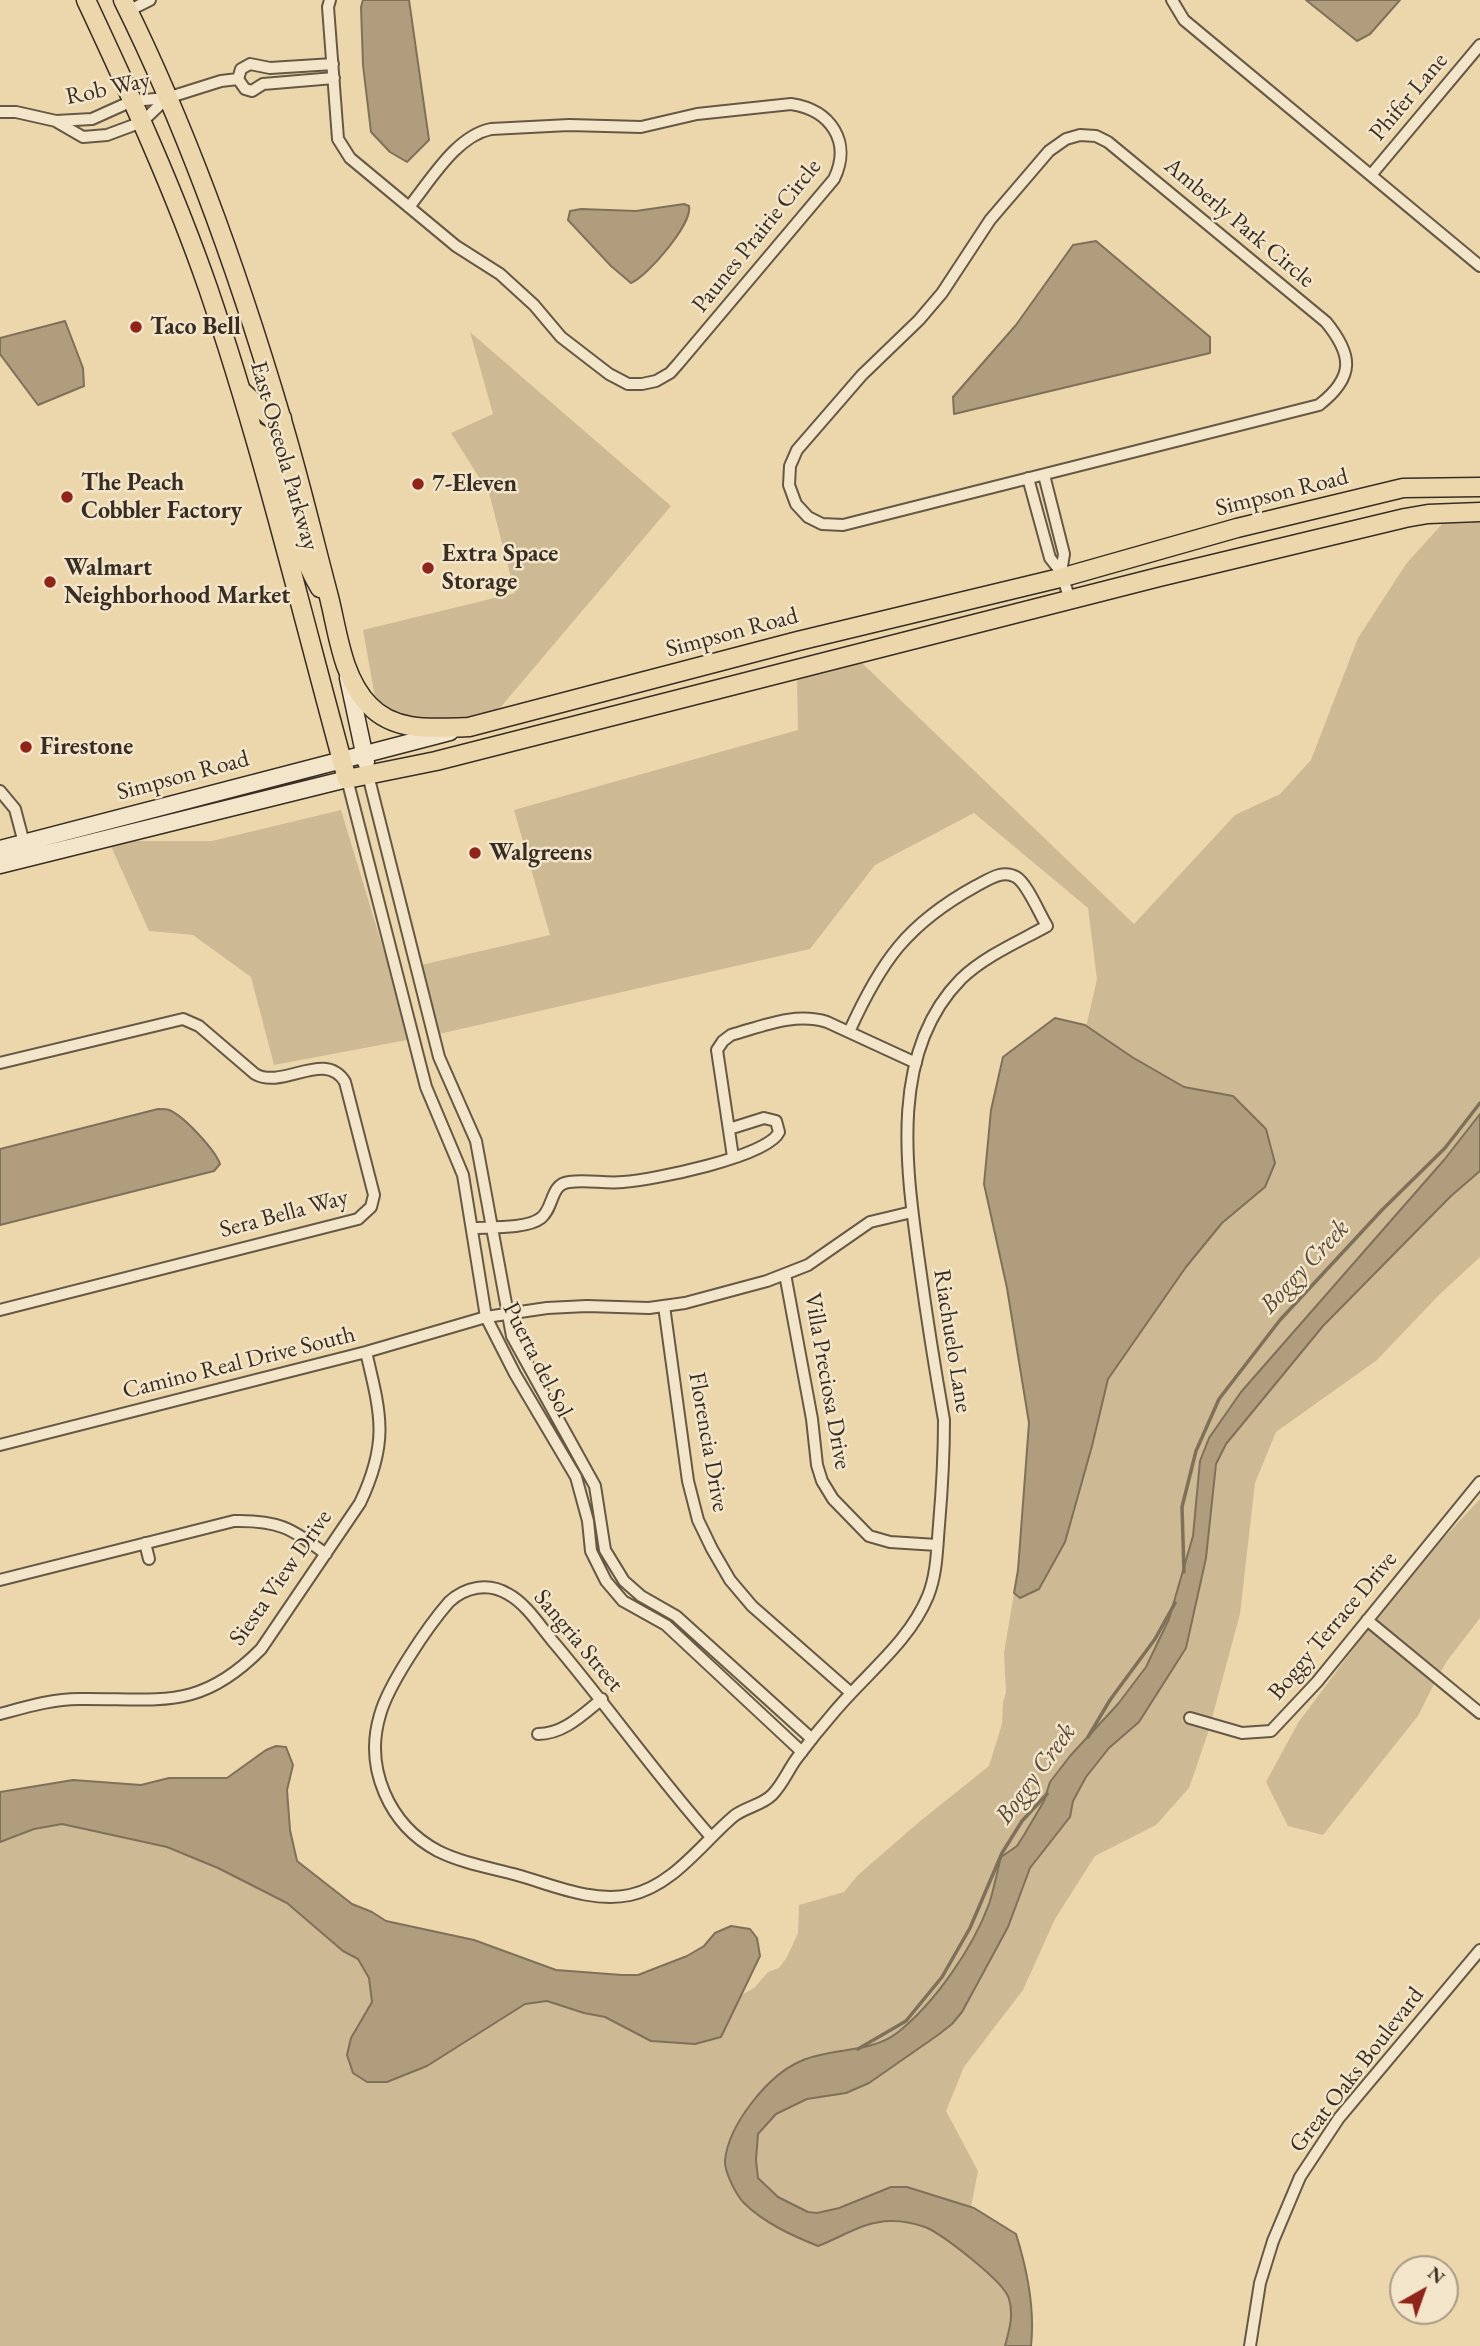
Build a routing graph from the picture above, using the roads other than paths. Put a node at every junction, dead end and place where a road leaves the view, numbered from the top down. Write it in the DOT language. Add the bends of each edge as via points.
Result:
graph roads {
  1 [pos="86,0"];
  2 [pos="150,0"];
  3 [pos="330,0"];
  4 [pos="1172,0"];
  5 [pos="126,5"];
  6 [pos="1480,45"];
  7 [pos="332,64"];
  8 [pos="260,67"];
  9 [pos="334,78"];
  10 [pos="238,79"];
  11 [pos="263,85"];
  12 [pos="167,98"];
  13 [pos="132,102"];
  14 [pos="0,113"];
  15 [pos="56,121"];
  16 [pos="142,122"];
  17 [pos="1371,175"];
  18 [pos="409,207"];
  19 [pos="1480,267"];
  20 [pos="240,388"];
  21 [pos="282,418"];
  22 [pos="253,430"];
  23 [pos="1044,475"];
  24 [pos="1028,478"];
  25 [pos="1480,487"];
  26 [pos="1480,512"];
  27 [pos="1063,575"];
  28 [pos="1070,600"];
  29 [pos="332,609"];
  30 [pos="866,626"];
  31 [pos="345,662"];
  32 [pos="778,673"];
  33 [pos="469,727"];
  34 [pos="364,754"];
  35 [pos="341,759"];
  36 [pos="368,775"];
  37 [pos="347,779"];
  38 [pos="0,791"];
  39 [pos="79,829"];
  40 [pos="24,843"];
  41 [pos="61,850"];
  42 [pos="0,860"];
  43 [pos="849,1032"];
  44 [pos="0,1063"];
  45 [pos="916,1063"];
  46 [pos="452,1089"];
  47 [pos="431,1098"];
  48 [pos="729,1129"];
  49 [pos="733,1157"];
  50 [pos="912,1212"];
  51 [pos="491,1227"];
  52 [pos="472,1228"];
  53 [pos="785,1274"];
  54 [pos="664,1306"];
  55 [pos="0,1310"];
  56 [pos="507,1313"];
  57 [pos="486,1317"];
  58 [pos="366,1352"];
  59 [pos="0,1445"];
  60 [pos="1480,1482"];
  61 [pos="145,1543"];
  62 [pos="937,1545"];
  63 [pos="326,1553"];
  64 [pos="149,1559"];
  65 [pos="0,1580"];
  66 [pos="1367,1620"];
  67 [pos="851,1693"];
  68 [pos="601,1699"];
  69 [pos="1480,1713"];
  70 [pos="0,1714"];
  71 [pos="1190,1718"];
  72 [pos="538,1734"];
  73 [pos="812,1739"];
  74 [pos="802,1752"];
  75 [pos="788,1773"];
  76 [pos="711,1837"];
  77 [pos="1480,1950"];
  78 [pos="1250,2346"];
  1 -- 13 [label="main road, East Osceola Parkway"];
  2 -- 5 [label="street"];
  3 -- 7 [label="street, Paunes Prairie Circle"];
  4 -- 17 [label="street" via="1184,20"];
  5 -- 12 [label="main road, East Osceola Parkway"];
  6 -- 17 [label="street, Phifer Lane"];
  7 -- 8 [label="street"];
  7 -- 9 [label="street, Paunes Prairie Circle"];
  8 -- 10 [label="street" via="245,65"];
  8 -- 11 [label="street" via="265,75"];
  9 -- 11 [label="street"];
  9 -- 18 [label="street, Paunes Prairie Circle" via="338,139 350,158"];
  10 -- 11 [label="street" via="252,91"];
  10 -- 12 [label="street"];
  12 -- 13 [label="street, Rob Way"];
  12 -- 16 [label="street, Rob Way"];
  12 -- 21 [label="main road, East Osceola Parkway" via="235,271"];
  13 -- 15 [label="street, Rob Way" via="92,119"];
  13 -- 16 [label="main road, East Osceola Parkway"];
  14 -- 15 [label="street, Rob Way"];
  15 -- 16 [label="street, Rob Way" via="73,133 94,137"];
  16 -- 20 [label="main road, East Osceola Parkway" via="198,262"];
  17 -- 19 [label="street"];
  18 -- 18 [label="street, Paunes Prairie Circle" via="499,274 534,304 561,337 609,374 628,384 642,384 656,381 678,364 834,179 841,153 830,122 806,106 791,104 697,114 641,128 491,129 458,146"];
  20 -- 21 [label="main road" via="270,417"];
  20 -- 22 [label="main road, East Osceola Parkway"];
  21 -- 29 [label="main road, East Osceola Parkway"];
  22 -- 29 [label="main road" via="273,445 306,564"];
  22 -- 35 [label="main road, East Osceola Parkway"];
  23 -- 24 [label="street, Amberly Park Circle"];
  23 -- 24 [label="street, Amberly Park Circle" via="1319,405 1343,380 1346,363 1343,342 1326,322 1096,136 1066,139 1049,151 990,220 942,293 797,450 789,485 796,504 808,517 822,524 843,525"];
  23 -- 27 [label="street" via="1064,554"];
  24 -- 27 [label="street" via="1050,558"];
  25 -- 27 [label="main road, Simpson Road" via="1403,488"];
  26 -- 28 [label="main road, Simpson Road" via="1405,518"];
  27 -- 28 [label="street"];
  27 -- 30 [label="main road, Simpson Road"];
  28 -- 32 [label="main road, Simpson Road"];
  29 -- 31 [label="main road, East Osceola Parkway"];
  30 -- 32 [label="main road" via="799,647 783,659"];
  30 -- 33 [label="main road, Simpson Road"];
  31 -- 33 [label="main road" via="368,705 383,717 421,728"];
  31 -- 34 [label="main road, East Osceola Parkway"];
  32 -- 36 [label="main road, Simpson Road"];
  33 -- 34 [label="main road, Simpson Road"];
  34 -- 35 [label="main road, Simpson Road"];
  34 -- 36 [label="main road, East Osceola Parkway"];
  35 -- 37 [label="main road, East Osceola Parkway"];
  35 -- 39 [label="main road, Simpson Road"];
  36 -- 37 [label="main road, Simpson Road"];
  36 -- 46 [label="street, Puerta del Sol" via="439,1056"];
  37 -- 41 [label="main road, Simpson Road"];
  37 -- 47 [label="street, Puerta del Sol"];
  38 -- 40 [label="street" via="15,809"];
  39 -- 40 [label="main road, Simpson Road"];
  39 -- 41 [label="main road"];
  40 -- 42 [label="main road" via="15,856"];
  41 -- 42 [label="main road, Simpson Road"];
  43 -- 45 [label="street"];
  43 -- 45 [label="street, Riachuelo Lane" via="888,959 929,914 995,876 1016,877 1047,926 961,979 924,1038"];
  43 -- 48 [label="street" via="812,1017 797,1017 723,1041 717,1050"];
  44 -- 55 [label="street, Sera Bella Way" via="183,1019 199,1026 265,1078 331,1069 345,1082 374,1195 371,1207 358,1219"];
  45 -- 50 [label="street, Riachuelo Lane" via="907,1138"];
  46 -- 47 [label="street"];
  46 -- 51 [label="street, Puerta del Sol" via="476,1140"];
  47 -- 52 [label="street, Puerta del Sol" via="463,1175"];
  48 -- 49 [label="street"];
  48 -- 49 [label="street" via="764,1118 776,1121 779,1132 771,1142"];
  49 -- 51 [label="street" via="654,1180 562,1183 544,1216 536,1221"];
  50 -- 53 [label="street, Camino Real Drive South" via="870,1222 808,1265"];
  50 -- 62 [label="street, Riachuelo Lane" via="944,1420"];
  51 -- 52 [label="street"];
  51 -- 56 [label="street, Puerta del Sol"];
  52 -- 57 [label="street, Puerta del Sol"];
  53 -- 54 [label="street, Camino Real Drive South"];
  53 -- 62 [label="street, Villa Preciosa Drive" via="822,1481 869,1536"];
  54 -- 56 [label="street, Camino Real Drive South" via="560,1307"];
  54 -- 67 [label="street, Florencia Drive" via="688,1481 698,1520 712,1549 752,1606"];
  56 -- 57 [label="street, Camino Real Drive South"];
  56 -- 73 [label="street, Puerta del Sol" via="512,1336 595,1486 605,1550 624,1581 676,1616"];
  57 -- 58 [label="street, Camino Real Drive South"];
  57 -- 74 [label="street, Puerta del Sol" via="576,1477 591,1551 606,1581 623,1601 666,1625"];
  58 -- 59 [label="street, Camino Real Drive South"];
  58 -- 63 [label="street, Siesta View Drive" via="380,1413 380,1446 360,1503"];
  60 -- 66 [label="street, Boggy Terrace Drive"];
  61 -- 63 [label="street" via="234,1521 261,1520 280,1524"];
  61 -- 64 [label="street"];
  61 -- 65 [label="street"];
  62 -- 67 [label="street, Riachuelo Lane" via="929,1593 916,1621"];
  63 -- 70 [label="street, Siesta View Drive" via="261,1649 223,1681 194,1694 165,1699 76,1699"];
  66 -- 69 [label="street"];
  66 -- 71 [label="street, Boggy Terrace Drive" via="1271,1731 1242,1733"];
  67 -- 73 [label="street, Riachuelo Lane"];
  68 -- 72 [label="street" via="562,1729"];
  68 -- 76 [label="street, Sangria Street"];
  68 -- 76 [label="street, Sangria Street" via="514,1598 488,1587 466,1590 445,1607 386,1698 375,1740 383,1790 405,1826 438,1851 593,1896 628,1896 653,1886"];
  73 -- 74 [label="street, Riachuelo Lane"];
  74 -- 75 [label="street, Riachuelo Lane"];
  75 -- 76 [label="street, Sangria Street" via="772,1796 740,1812"];
  77 -- 78 [label="street, Great Oaks Boulevard" via="1339,2118 1300,2178 1260,2283"];
}
